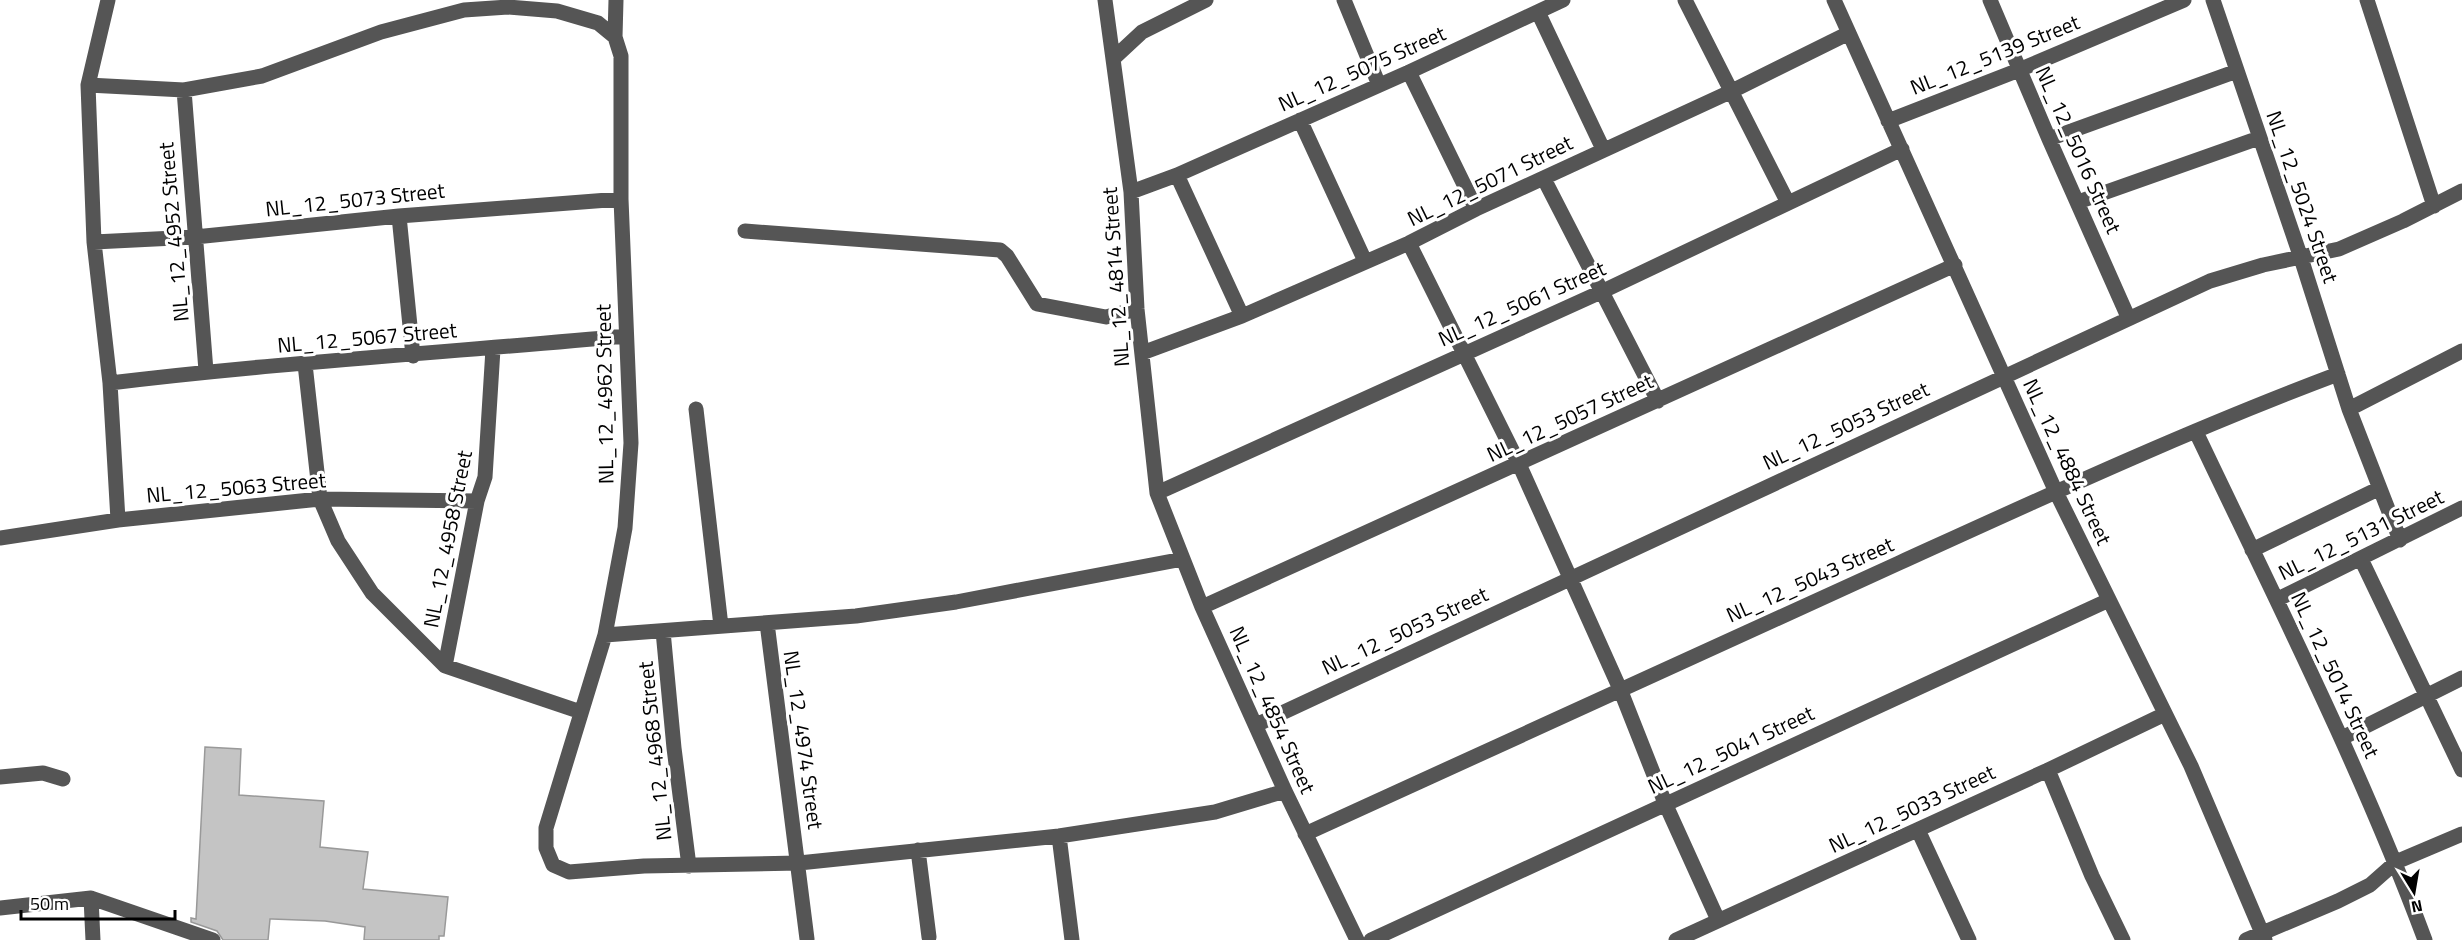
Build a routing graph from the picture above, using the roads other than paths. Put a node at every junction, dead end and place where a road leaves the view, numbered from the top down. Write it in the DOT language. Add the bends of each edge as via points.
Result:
graph roads {
  1 [pos="108,0"];
  2 [pos="616,0"];
  3 [pos="1106,0"];
  4 [pos="1206,0"];
  5 [pos="1344,0"];
  6 [pos="1563,0"];
  7 [pos="1686,0"];
  8 [pos="1834,0"];
  9 [pos="1990,0"];
  10 [pos="2184,0"];
  11 [pos="2213,0"];
  12 [pos="2367,0"];
  13 [pos="1538,12"];
  14 [pos="1849,33"];
  15 [pos="615,37"];
  16 [pos="1114,58"];
  17 [pos="2019,70"];
  18 [pos="2237,71"];
  19 [pos="1409,72"];
  20 [pos="1379,85"];
  21 [pos="88,86"];
  22 [pos="184,90"];
  23 [pos="1730,92"];
  24 [pos="1300,120"];
  25 [pos="1888,121"];
  26 [pos="2259,138"];
  27 [pos="2049,139"];
  28 [pos="1603,149"];
  29 [pos="1902,149"];
  30 [pos="1177,175"];
  31 [pos="1544,179"];
  32 [pos="2462,191"];
  33 [pos="1131,192"];
  34 [pos="621,199"];
  35 [pos="2078,202"];
  36 [pos="1788,203"];
  37 [pos="2434,206"];
  38 [pos="1476,209"];
  39 [pos="399,216"];
  40 [pos="745,231"];
  41 [pos="195,237"];
  42 [pos="94,242"];
  43 [pos="1409,243"];
  44 [pos="2301,258"];
  45 [pos="1365,261"];
  46 [pos="1955,265"];
  47 [pos="1600,292"];
  48 [pos="1137,309"];
  49 [pos="1242,316"];
  50 [pos="2128,317"];
  51 [pos="626,336"];
  52 [pos="493,349"];
  53 [pos="2462,351"];
  54 [pos="1142,353"];
  55 [pos="1463,354"];
  56 [pos="413,356"];
  57 [pos="305,364"];
  58 [pos="206,371"];
  59 [pos="2338,374"];
  60 [pos="2004,376"];
  61 [pos="110,383"];
  62 [pos="1658,401"];
  63 [pos="696,409"];
  64 [pos="2349,409"];
  65 [pos="2196,432"];
  66 [pos="1519,464"];
  67 [pos="2378,489"];
  68 [pos="2056,492"];
  69 [pos="1157,493"];
  70 [pos="320,499"];
  71 [pos="477,501"];
  72 [pos="2462,508"];
  73 [pos="118,520"];
  74 [pos="0,538"];
  75 [pos="2400,540"];
  76 [pos="2253,550"];
  77 [pos="1183,559"];
  78 [pos="2361,559"];
  79 [pos="1569,578"];
  80 [pos="2278,599"];
  81 [pos="2109,600"];
  82 [pos="1202,608"];
  83 [pos="766,622"];
  84 [pos="721,626"];
  85 [pos="663,631"];
  86 [pos="605,635"];
  87 [pos="445,666"];
  88 [pos="2462,678"];
  89 [pos="1620,689"];
  90 [pos="2425,696"];
  91 [pos="581,712"];
  92 [pos="2165,714"];
  93 [pos="1256,725"];
  94 [pos="2342,738"];
  95 [pos="2048,770"];
  96 [pos="2462,770"];
  97 [pos="0,777"];
  98 [pos="63,779"];
  99 [pos="1285,791"];
  100 [pos="1665,803"];
  101 [pos="1918,830"];
  102 [pos="1305,834"];
  103 [pos="2462,834"];
  104 [pos="1059,836"];
  105 [pos="918,850"];
  106 [pos="799,862"];
  107 [pos="2396,862"];
  108 [pos="689,866"];
  109 [pos="91,898"];
  110 [pos="0,908"];
  111 [pos="1719,920"];
  112 [pos="2264,936"];
  113 [pos="929,937"];
  114 [pos="807,939"];
  115 [pos="1965,939"];
  116 [pos="93,940"];
  117 [pos="213,940"];
  118 [pos="1072,940"];
  119 [pos="1357,940"];
  120 [pos="1371,940"];
  121 [pos="1676,940"];
  122 [pos="2123,940"];
  123 [pos="2246,940"];
  124 [pos="2425,940"];
  1 -- 21 [label="street"];
  2 -- 15 [label="street, NL_12_4962 Street"];
  3 -- 16 [label="street, NL_12_4814 Street"];
  4 -- 16 [label="street" via="1142,32"];
  5 -- 20 [label="street"];
  6 -- 13 [label="street, NL_12_5075 Street"];
  7 -- 23 [label="street"];
  8 -- 14 [label="street, NL_12_4884 Street"];
  9 -- 17 [label="street, NL_12_5016 Street"];
  10 -- 17 [label="street, NL_12_5139 Street"];
  11 -- 18 [label="street, NL_12_5024 Street"];
  12 -- 37 [label="street"];
  13 -- 19 [label="street, NL_12_5075 Street"];
  13 -- 28 [label="street"];
  14 -- 23 [label="street, NL_12_5071 Street"];
  14 -- 25 [label="street, NL_12_4884 Street"];
  15 -- 22 [label="street" via="597,23 557,11 464,10 381,32 262,76"];
  15 -- 34 [label="street, NL_12_4962 Street" via="621,56"];
  16 -- 33 [label="street, NL_12_4814 Street"];
  17 -- 25 [label="street, NL_12_5139 Street"];
  17 -- 27 [label="street, NL_12_5016 Street"];
  18 -- 26 [label="street, NL_12_5024 Street"];
  18 -- 27 [label="street"];
  19 -- 20 [label="street, NL_12_5075 Street"];
  19 -- 38 [label="street"];
  20 -- 24 [label="street, NL_12_5075 Street"];
  21 -- 22 [label="street"];
  21 -- 42 [label="street"];
  22 -- 41 [label="street, NL_12_4952 Street"];
  23 -- 28 [label="street, NL_12_5071 Street"];
  23 -- 36 [label="street"];
  24 -- 30 [label="street, NL_12_5075 Street"];
  24 -- 45 [label="street"];
  25 -- 29 [label="street, NL_12_4884 Street"];
  26 -- 35 [label="street"];
  26 -- 44 [label="street, NL_12_5024 Street"];
  27 -- 35 [label="street, NL_12_5016 Street"];
  28 -- 31 [label="street, NL_12_5071 Street"];
  29 -- 36 [label="street, NL_12_5061 Street"];
  29 -- 46 [label="street, NL_12_4884 Street"];
  30 -- 33 [label="street, NL_12_5075 Street"];
  30 -- 49 [label="street"];
  31 -- 38 [label="street, NL_12_5071 Street"];
  31 -- 47 [label="street"];
  32 -- 37 [label="street, NL_12_5053 Street"];
  33 -- 48 [label="street, NL_12_4814 Street"];
  34 -- 39 [label="street, NL_12_5073 Street"];
  34 -- 51 [label="street, NL_12_4962 Street"];
  35 -- 50 [label="street, NL_12_5016 Street"];
  36 -- 47 [label="street, NL_12_5061 Street"];
  37 -- 44 [label="street, NL_12_5053 Street" via="2339,249"];
  38 -- 43 [label="street, NL_12_5071 Street"];
  39 -- 41 [label="street, NL_12_5073 Street"];
  39 -- 56 [label="street"];
  40 -- 48 [label="street" via="1000,250 1037,304 1106,316"];
  41 -- 42 [label="street, NL_12_5073 Street"];
  41 -- 58 [label="street, NL_12_4952 Street"];
  42 -- 61 [label="street"];
  43 -- 45 [label="street, NL_12_5071 Street"];
  43 -- 55 [label="street"];
  44 -- 50 [label="street, NL_12_5053 Street" via="2263,264 2210,281"];
  44 -- 59 [label="street, NL_12_5024 Street"];
  45 -- 49 [label="street, NL_12_5071 Street"];
  46 -- 60 [label="street, NL_12_4884 Street"];
  46 -- 62 [label="street, NL_12_5057 Street"];
  47 -- 55 [label="street, NL_12_5061 Street"];
  47 -- 62 [label="street"];
  48 -- 54 [label="street, NL_12_4814 Street"];
  49 -- 54 [label="street, NL_12_5071 Street"];
  50 -- 60 [label="street, NL_12_5053 Street"];
  51 -- 52 [label="street, NL_12_5067 Street"];
  51 -- 86 [label="street, NL_12_4962 Street" via="631,443 625,528"];
  52 -- 56 [label="street, NL_12_5067 Street"];
  52 -- 71 [label="street, NL_12_4958 Street" via="485,477"];
  53 -- 64 [label="street"];
  54 -- 69 [label="street, NL_12_4814 Street"];
  55 -- 66 [label="street"];
  55 -- 69 [label="street, NL_12_5061 Street"];
  56 -- 57 [label="street, NL_12_5067 Street"];
  57 -- 58 [label="street, NL_12_5067 Street"];
  57 -- 70 [label="street"];
  58 -- 61 [label="street, NL_12_5067 Street"];
  59 -- 64 [label="street, NL_12_5024 Street"];
  59 -- 65 [label="street, NL_12_5043 Street"];
  60 -- 68 [label="street, NL_12_4884 Street"];
  60 -- 79 [label="street, NL_12_5053 Street"];
  61 -- 73 [label="street"];
  62 -- 66 [label="street, NL_12_5057 Street"];
  63 -- 84 [label="street"];
  64 -- 67 [label="street, NL_12_5024 Street"];
  65 -- 68 [label="street, NL_12_5043 Street"];
  65 -- 76 [label="street, NL_12_5014 Street"];
  66 -- 79 [label="street"];
  66 -- 82 [label="street, NL_12_5057 Street"];
  67 -- 75 [label="street, NL_12_5024 Street"];
  67 -- 76 [label="street, NL_12_5131 Street"];
  68 -- 81 [label="street, NL_12_4884 Street"];
  68 -- 89 [label="street, NL_12_5043 Street"];
  69 -- 77 [label="street, NL_12_4854 Street"];
  70 -- 71 [label="street, NL_12_5063 Street"];
  70 -- 73 [label="street, NL_12_5063 Street"];
  70 -- 87 [label="street" via="338,541 372,593"];
  71 -- 87 [label="street, NL_12_4958 Street"];
  72 -- 75 [label="street, NL_12_5131 Street"];
  73 -- 74 [label="street, NL_12_5063 Street"];
  75 -- 78 [label="street, NL_12_5131 Street"];
  76 -- 80 [label="street, NL_12_5014 Street"];
  77 -- 82 [label="street, NL_12_4854 Street"];
  77 -- 83 [label="street" via="956,602 856,616"];
  78 -- 80 [label="street, NL_12_5131 Street"];
  78 -- 90 [label="street"];
  79 -- 89 [label="street"];
  79 -- 93 [label="street, NL_12_5053 Street"];
  80 -- 94 [label="street, NL_12_5014 Street"];
  81 -- 92 [label="street, NL_12_4884 Street"];
  81 -- 100 [label="street, NL_12_5041 Street"];
  82 -- 93 [label="street, NL_12_4854 Street"];
  83 -- 84 [label="street"];
  83 -- 106 [label="street, NL_12_4974 Street"];
  84 -- 85 [label="street"];
  85 -- 86 [label="street"];
  85 -- 108 [label="street, NL_12_4968 Street"];
  86 -- 91 [label="street, NL_12_4962 Street"];
  87 -- 91 [label="street"];
  88 -- 90 [label="street"];
  89 -- 100 [label="street"];
  89 -- 102 [label="street, NL_12_5043 Street"];
  90 -- 94 [label="street"];
  90 -- 96 [label="street"];
  91 -- 108 [label="street, NL_12_4962 Street" via="546,828 546,848 553,865 569,872"];
  92 -- 95 [label="street, NL_12_5033 Street"];
  92 -- 112 [label="street, NL_12_4884 Street"];
  93 -- 99 [label="street, NL_12_4854 Street"];
  94 -- 107 [label="street, NL_12_5014 Street"];
  95 -- 101 [label="street, NL_12_5033 Street"];
  95 -- 122 [label="street"];
  97 -- 98 [label="street" via="43,772"];
  99 -- 102 [label="street, NL_12_4854 Street"];
  99 -- 104 [label="street" via="1215,812"];
  100 -- 111 [label="street"];
  100 -- 120 [label="street, NL_12_5041 Street"];
  101 -- 111 [label="street, NL_12_5033 Street"];
  101 -- 115 [label="street"];
  102 -- 119 [label="street, NL_12_4854 Street"];
  103 -- 107 [label="street"];
  104 -- 105 [label="street"];
  104 -- 118 [label="street"];
  105 -- 106 [label="street"];
  105 -- 113 [label="street"];
  106 -- 108 [label="street"];
  106 -- 114 [label="street, NL_12_4974 Street"];
  107 -- 112 [label="street" via="2370,885"];
  107 -- 124 [label="street, NL_12_5014 Street"];
  109 -- 110 [label="street"];
  109 -- 116 [label="street"];
  109 -- 117 [label="street"];
  111 -- 121 [label="street, NL_12_5033 Street"];
  112 -- 123 [label="street"];
}
